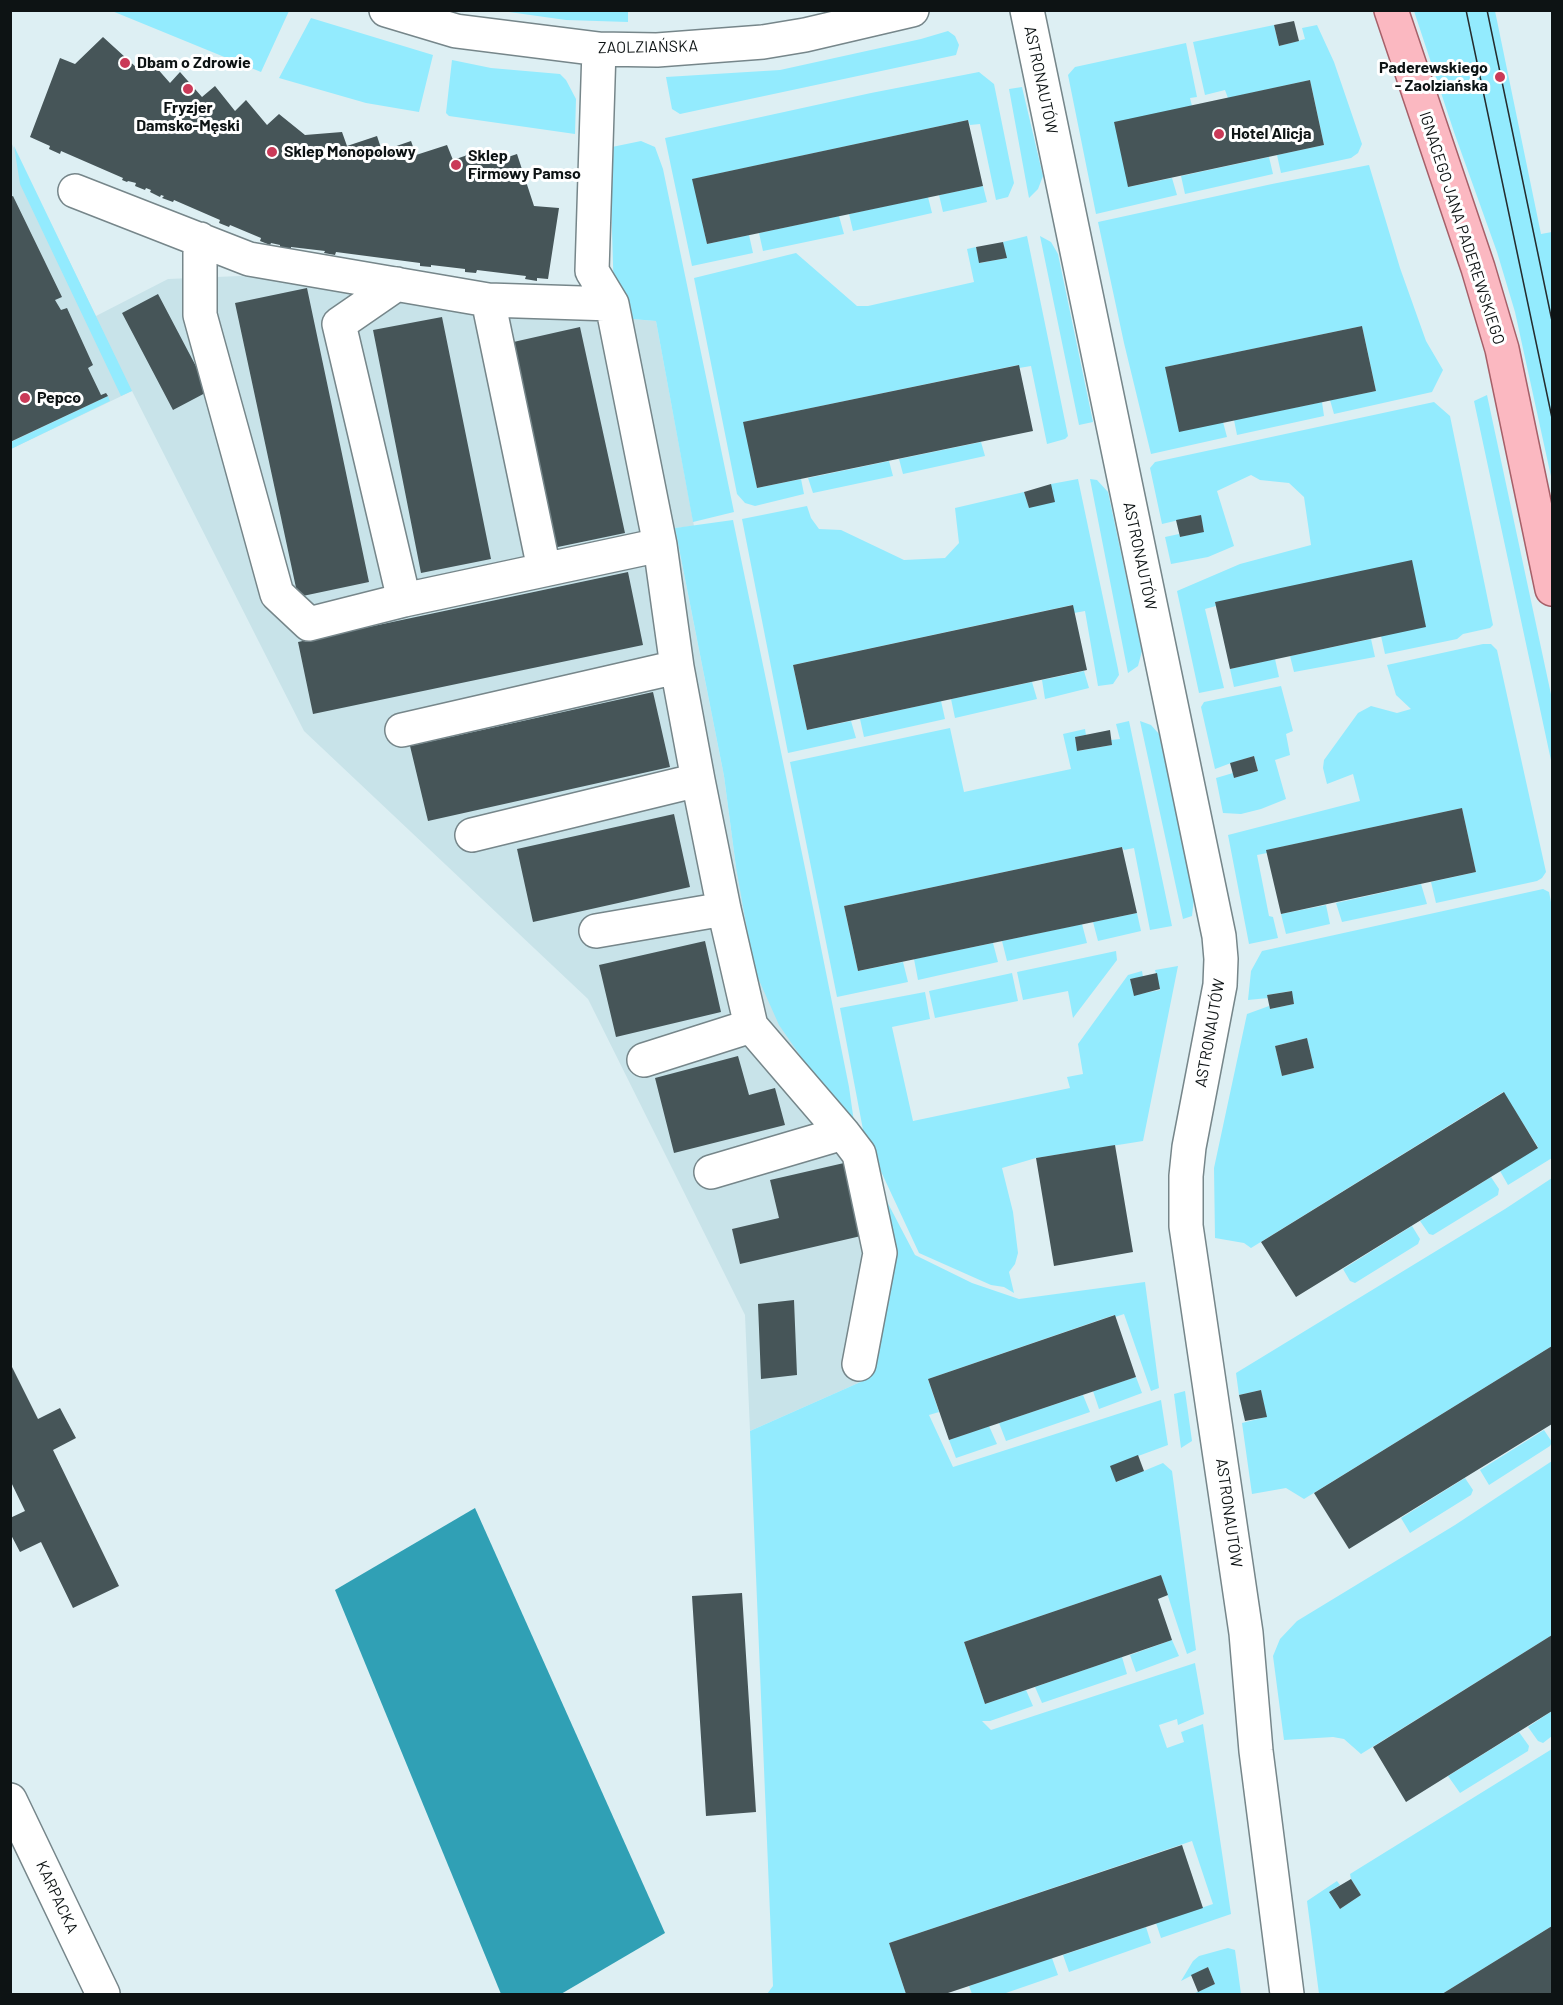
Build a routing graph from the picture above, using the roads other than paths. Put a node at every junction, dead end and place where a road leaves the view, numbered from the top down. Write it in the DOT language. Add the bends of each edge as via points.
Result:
graph roads {
  1 [pos="386,10"];
  2 [pos="1027,10"];
  3 [pos="1391,10"];
  4 [pos="911,11"];
  5 [pos="599,49"];
  6 [pos="75,191"];
  7 [pos="201,239"];
  8 [pos="397,284"];
  9 [pos="488,300"];
  10 [pos="612,304"];
  11 [pos="660,545"];
  12 [pos="544,569"];
  13 [pos="1552,590"];
  14 [pos="404,600"];
  15 [pos="677,668"];
  16 [pos="402,730"];
  17 [pos="698,780"];
  18 [pos="472,835"];
  19 [pos="724,909"];
  20 [pos="596,931"];
  21 [pos="751,1026"];
  22 [pos="644,1060"];
  23 [pos="843,1133"];
  24 [pos="711,1172"];
  25 [pos="859,1364"];
  26 [pos="10,1800"];
  27 [pos="103,1995"];
  28 [pos="1287,1995"];
  1 -- 5 [label="street, ZAOLZIAŃSKA" via="456,31"];
  2 -- 28 [label="street, ASTRONAUTÓW" via="1218,936 1220,985 1189,1147 1186,1226 1246,1633"];
  3 -- 13 [label="main road, IGNACEGO JANA PADEREWSKIEGO" via="1502,349"];
  4 -- 5 [label="street, ZAOLZIAŃSKA" via="763,42 657,50"];
  5 -- 10 [label="street" via="592,271"];
  6 -- 7 [label="street"];
  7 -- 8 [label="street" via="249,259"];
  7 -- 14 [label="street" via="200,315 278,594 309,624"];
  8 -- 9 [label="street"];
  8 -- 14 [label="street" via="339,324"];
  9 -- 10 [label="street"];
  9 -- 12 [label="street"];
  10 -- 11 [label="street"];
  11 -- 12 [label="street"];
  11 -- 15 [label="street"];
  12 -- 14 [label="street"];
  15 -- 16 [label="street"];
  15 -- 17 [label="street"];
  17 -- 18 [label="street"];
  17 -- 19 [label="street"];
  19 -- 20 [label="street"];
  19 -- 21 [label="street"];
  21 -- 22 [label="street"];
  21 -- 23 [label="street"];
  23 -- 24 [label="street"];
  23 -- 25 [label="street" via="859,1154 880,1253"];
  26 -- 27 [label="street, KARPACKA"];
}
